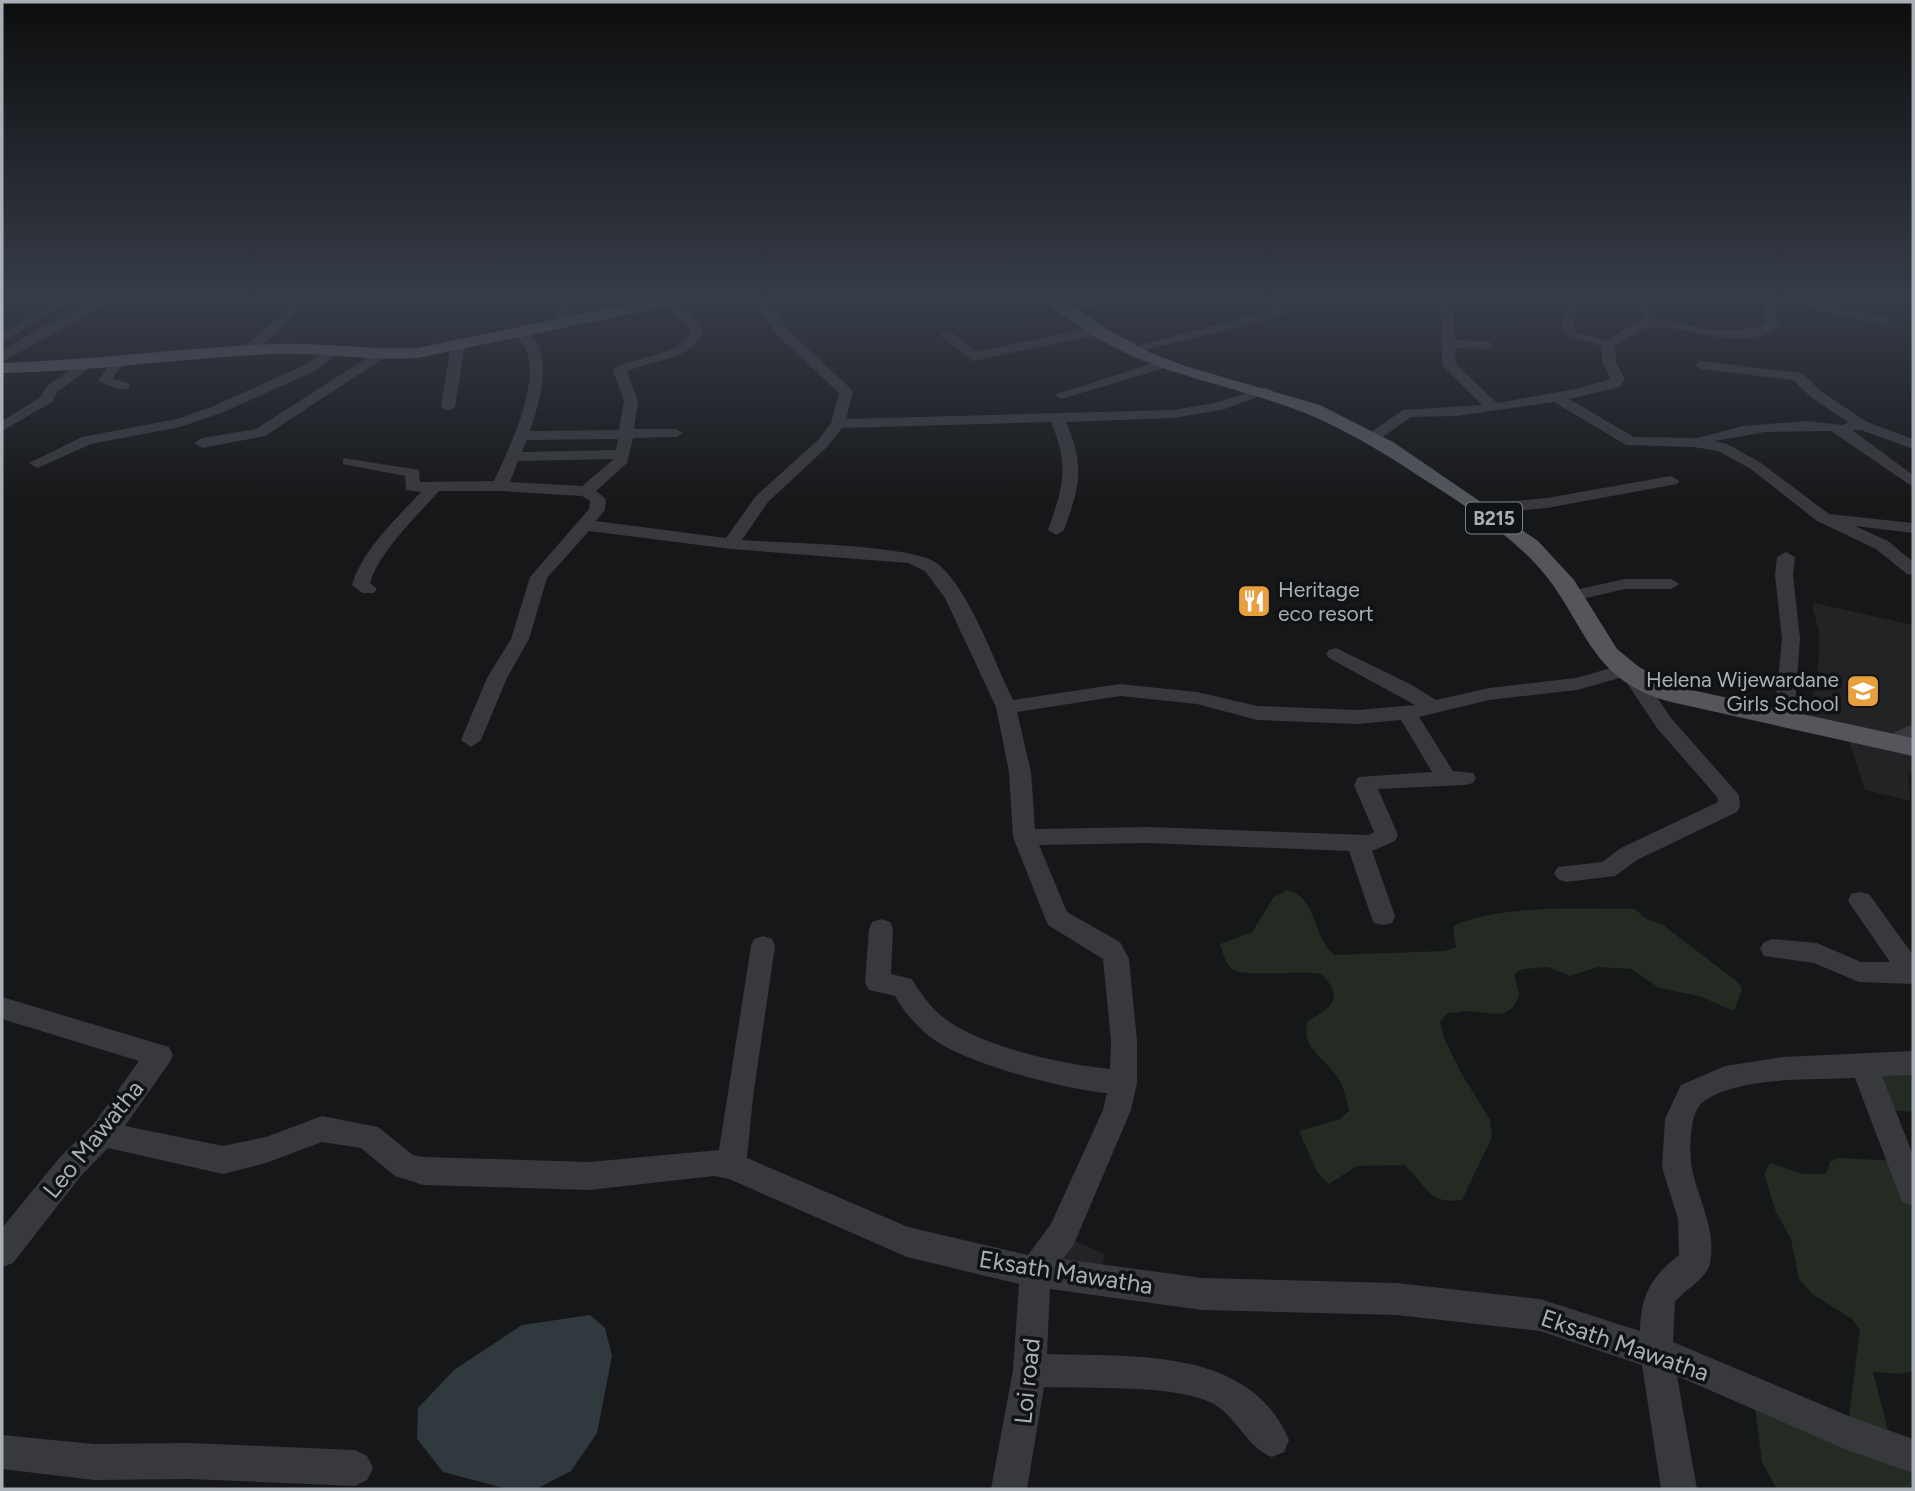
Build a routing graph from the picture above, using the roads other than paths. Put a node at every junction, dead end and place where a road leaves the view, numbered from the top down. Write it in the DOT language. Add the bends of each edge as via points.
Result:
graph roads {
  1 [pos="100,365"];
  2 [pos="116,365"];
  3 [pos="314,365"];
  4 [pos="366,365"];
  5 [pos="455,365"];
  6 [pos="534,365"];
  7 [pos="633,365"];
  8 [pos="817,365"];
  9 [pos="1167,365"];
  10 [pos="1449,365"];
  11 [pos="1610,365"];
  12 [pos="1701,365"];
  13 [pos="85,366"];
  14 [pos="1173,367"];
  15 [pos="2,368"];
  16 [pos="124,386"];
  17 [pos="1126,386"];
  18 [pos="1266,391"];
  19 [pos="1061,395"];
  20 [pos="1557,398"];
  21 [pos="448,407"];
  22 [pos="1494,408"];
  23 [pos="1057,418"];
  24 [pos="838,424"];
  25 [pos="1862,425"];
  26 [pos="2,427"];
  27 [pos="1836,427"];
  28 [pos="676,433"];
  29 [pos="626,435"];
  30 [pos="520,436"];
  31 [pos="1372,438"];
  32 [pos="1703,442"];
  33 [pos="202,443"];
  34 [pos="1913,444"];
  35 [pos="624,454"];
  36 [pos="513,457"];
  37 [pos="348,461"];
  38 [pos="37,463"];
  39 [pos="1671,481"];
  40 [pos="1913,482"];
  41 [pos="500,486"];
  42 [pos="433,488"];
  43 [pos="586,491"];
  44 [pos="1480,509"];
  45 [pos="1823,517"];
  46 [pos="585,525"];
  47 [pos="1913,528"];
  48 [pos="1056,530"];
  49 [pos="731,544"];
  50 [pos="1786,557"];
  51 [pos="1913,570"];
  52 [pos="1671,584"];
  53 [pos="368,589"];
  54 [pos="1573,596"];
  55 [pos="1336,654"];
  56 [pos="1628,673"];
  57 [pos="1431,706"];
  58 [pos="1006,708"];
  59 [pos="1407,713"];
  60 [pos="1784,719"];
  61 [pos="471,740"];
  62 [pos="1907,740"];
  63 [pos="1024,838"];
  64 [pos="1358,844"];
  65 [pos="1566,873"];
  66 [pos="1860,901"];
  67 [pos="1383,916"];
  68 [pos="881,929"];
  69 [pos="763,946"];
  70 [pos="1773,949"];
  71 [pos="1912,973"];
  72 [pos="2,1007"];
  73 [pos="1913,1063"];
  74 [pos="1865,1067"];
  75 [pos="1124,1083"];
  76 [pos="103,1134"];
  77 [pos="732,1166"];
  78 [pos="1913,1192"];
  79 [pos="2,1252"];
  80 [pos="1035,1272"];
  81 [pos="1656,1354"];
  82 [pos="1030,1370"];
  83 [pos="1272,1440"];
  84 [pos="2,1452"];
  85 [pos="1913,1456"];
  86 [pos="355,1468"];
  87 [pos="1009,1489"];
  88 [pos="1679,1489"];
  1 -- 13 [label="main road"];
  2 -- 16 [label="street" via="105,381"];
  3 -- 38 [label="street" via="195,418 87,440"];
  4 -- 33 [label="street" via="260,433"];
  5 -- 21 [label="street"];
  6 -- 30 [label="street"];
  7 -- 29 [label="street" via="620,371 631,401"];
  8 -- 24 [label="street" via="846,391"];
  9 -- 14 [label="main road, B215"];
  10 -- 22 [label="street"];
  11 -- 20 [label="street" via="1618,379 1615,384"];
  12 -- 25 [label="street" via="1797,376"];
  13 -- 15 [label="main road"];
  13 -- 26 [label="street" via="51,390 47,399"];
  14 -- 17 [label="street"];
  14 -- 18 [label="main road, B215"];
  14 -- 19 [label="street"];
  18 -- 23 [label="street" via="1217,407 1174,414"];
  18 -- 31 [label="main road, B215"];
  20 -- 22 [label="street"];
  20 -- 32 [label="street" via="1631,442"];
  22 -- 31 [label="street" via="1410,413"];
  23 -- 24 [label="street"];
  23 -- 48 [label="street" via="1073,464 1070,491"];
  24 -- 49 [label="street" via="762,499"];
  25 -- 27 [label="street"];
  25 -- 34 [label="street"];
  27 -- 32 [label="street" via="1744,430 1706,437"];
  27 -- 40 [label="street"];
  28 -- 29 [label="street"];
  29 -- 30 [label="street"];
  29 -- 35 [label="street"];
  30 -- 36 [label="street"];
  31 -- 44 [label="main road, B215"];
  32 -- 45 [label="street" via="1756,466"];
  35 -- 36 [label="street"];
  35 -- 43 [label="street" via="619,464"];
  36 -- 41 [label="street"];
  37 -- 42 [label="street" via="413,473 412,487"];
  39 -- 44 [label="street" via="1547,503"];
  41 -- 42 [label="street"];
  41 -- 43 [label="street"];
  42 -- 53 [label="street" via="364,574 360,585"];
  43 -- 46 [label="street" via="598,499 597,510"];
  44 -- 54 [label="main road, B215" via="1549,564"];
  45 -- 47 [label="street"];
  45 -- 51 [label="street" via="1882,545"];
  46 -- 49 [label="street"];
  46 -- 61 [label="street" via="539,577 520,639 497,678"];
  49 -- 58 [label="street" via="911,558 931,567 954,597"];
  50 -- 60 [label="street" via="1791,639"];
  52 -- 54 [label="street" via="1625,584"];
  54 -- 56 [label="main road, B215" via="1597,640"];
  55 -- 57 [label="street"];
  56 -- 57 [label="street"];
  56 -- 60 [label="main road, B215" via="1671,694"];
  56 -- 65 [label="street" via="1664,723 1728,795 1729,806 1629,854 1607,870"];
  57 -- 59 [label="street"];
  58 -- 59 [label="street" via="1120,690 1197,698 1257,713 1359,717"];
  58 -- 63 [label="street" via="1020,772"];
  59 -- 64 [label="street" via="1455,778 1366,782 1387,835"];
  60 -- 62 [label="main road, B215"];
  63 -- 64 [label="street" via="1149,835"];
  63 -- 75 [label="street" via="1057,918 1111,949 1116,959"];
  64 -- 67 [label="street"];
  66 -- 71 [label="street"];
  68 -- 75 [label="street" via="878,983 903,986 911,1001 940,1030 980,1049 1076,1078"];
  69 -- 77 [label="street"];
  70 -- 71 [label="street" via="1817,953 1858,972"];
  72 -- 76 [label="street, Leo Mawatha" via="159,1055"];
  73 -- 74 [label="street"];
  74 -- 78 [label="street"];
  74 -- 81 [label="street" via="1783,1069 1724,1077 1691,1094 1679,1119 1676,1167 1693,1219 1695,1262 1658,1298"];
  75 -- 80 [label="street" via="1117,1110 1062,1235"];
  76 -- 77 [label="street, Eksath Mawatha" via="223,1160 322,1129 368,1136 405,1166 423,1171 589,1176 714,1162"];
  76 -- 79 [label="street, Leo Mawatha" via="70,1167"];
  77 -- 80 [label="street, Eksath Mawatha" via="907,1242"];
  80 -- 81 [label="street, Eksath Mawatha" via="1202,1294 1478,1306 1540,1315"];
  80 -- 82 [label="street, Loi road"];
  81 -- 85 [label="street, Eksath Mawatha" via="1697,1366 1847,1433"];
  81 -- 88 [label="street"];
  82 -- 83 [label="street" via="1181,1377 1207,1384 1224,1391"];
  82 -- 87 [label="street, Loi road"];
  84 -- 86 [label="street" via="94,1462"];
}
